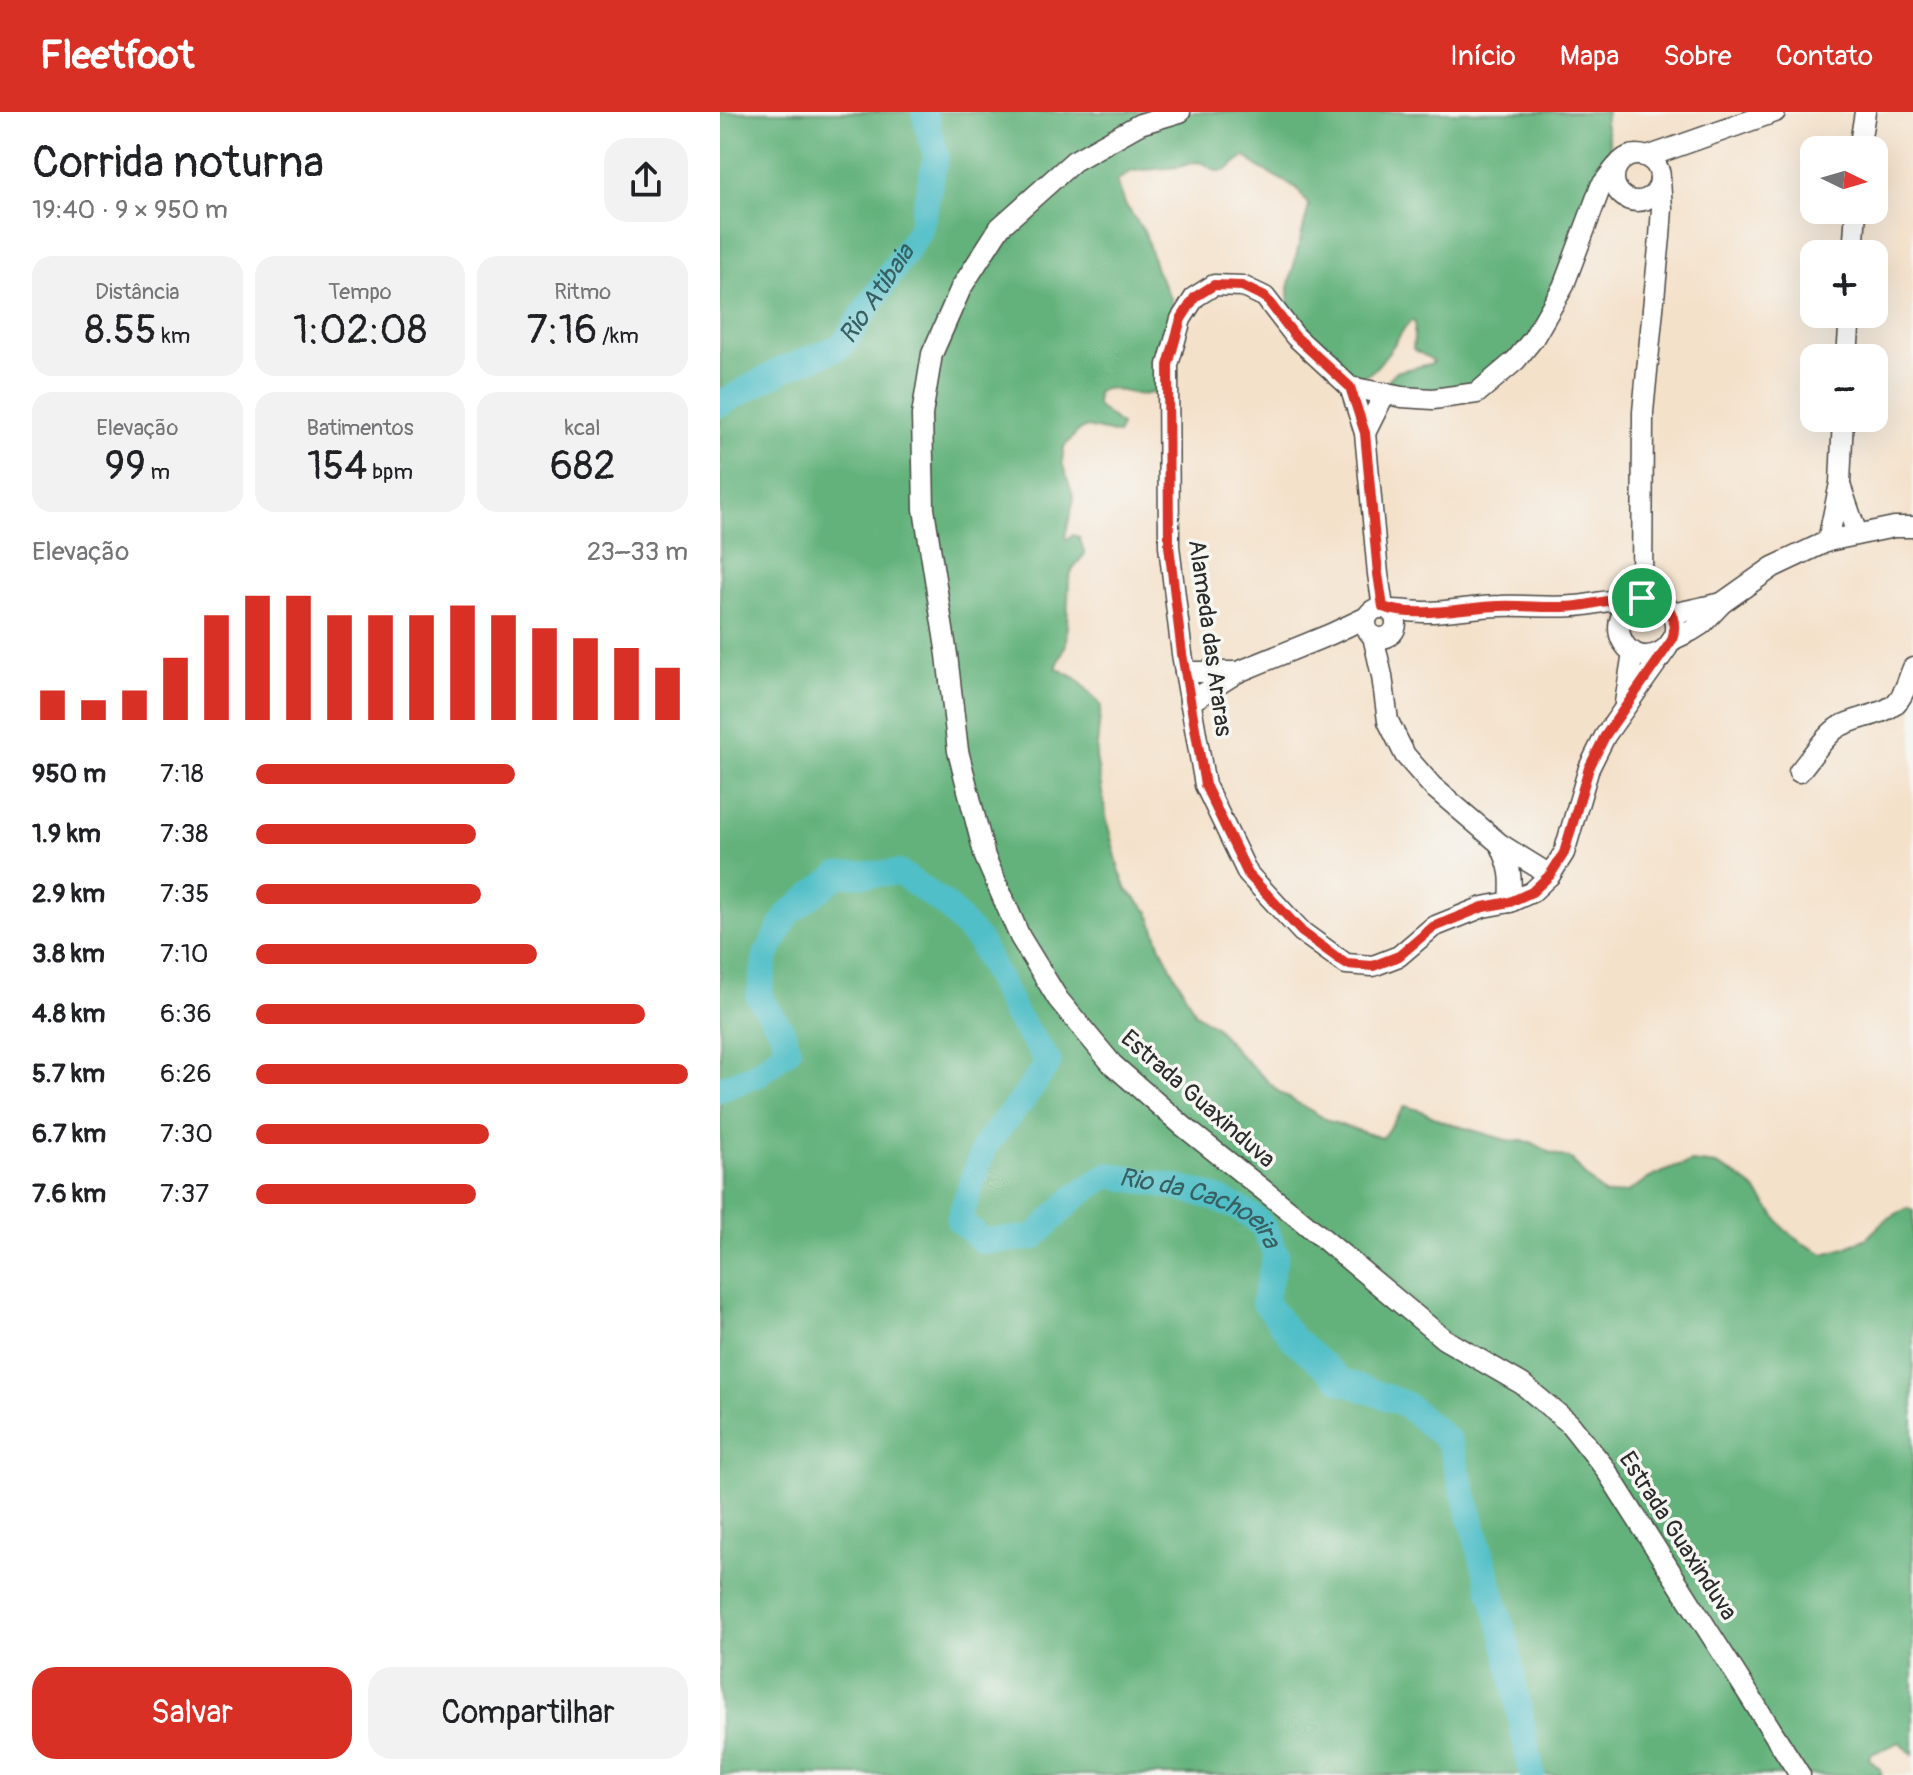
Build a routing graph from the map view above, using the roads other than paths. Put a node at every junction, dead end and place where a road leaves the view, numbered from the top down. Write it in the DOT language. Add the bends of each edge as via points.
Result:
graph roads {
  1 [pos="1180,112"];
  2 [pos="1775,112"];
  3 [pos="1852,112"];
  4 [pos="1865,112"];
  5 [pos="1857,136"];
  6 [pos="1861,136"];
  7 [pos="1616,167"];
  8 [pos="1656,171"];
  9 [pos="1631,198"];
  10 [pos="1588,221"];
  11 [pos="1660,237"];
  12 [pos="1350,387"];
  13 [pos="1385,393"];
  14 [pos="1842,432"];
  15 [pos="1365,433"];
  16 [pos="1840,483"];
  17 [pos="1913,527"];
  18 [pos="1857,534"];
  19 [pos="1828,541"];
  20 [pos="1637,600"];
  21 [pos="1722,603"];
  22 [pos="1575,606"];
  23 [pos="1672,614"];
  24 [pos="1379,622"];
  25 [pos="1618,630"];
  26 [pos="1670,644"];
  27 [pos="1633,652"];
  28 [pos="1913,668"];
  29 [pos="1185,672"];
  30 [pos="1238,672"];
  31 [pos="1190,702"];
  32 [pos="1624,707"];
  33 [pos="1799,772"];
  34 [pos="1500,844"];
  35 [pos="1550,875"];
  36 [pos="1510,902"];
  37 [pos="1800,1775"];
  1 -- 37 [label="street, Estrada Guaxinduva" via="1140,124 1074,161 1000,227 961,288 932,354 922,415 924,509 958,751 985,857 1020,937 1058,999 1112,1064 1444,1339 1522,1384 1569,1423 1604,1467"];
  2 -- 8 [label="street" via="1695,141"];
  3 -- 5 [label="street"];
  4 -- 6 [label="street"];
  7 -- 8 [label="street" via="1633,155"];
  7 -- 9 [label="street" via="1614,182"];
  7 -- 10 [label="street" via="1601,186"];
  8 -- 9 [label="street" via="1653,194"];
  8 -- 11 [label="street"];
  9 -- 10 [label="street"];
  9 -- 11 [label="street"];
  10 -- 13 [label="street" via="1563,287 1516,360 1477,393 1433,399"];
  11 -- 20 [label="street" via="1643,412"];
  12 -- 13 [label="street"];
  12 -- 15 [label="street"];
  12 -- 29 [label="street, Alameda das Araras" via="1295,336 1265,297 1242,286 1214,285 1195,297 1181,319 1168,365 1169,531"];
  13 -- 15 [label="street"];
  14 -- 16 [label="street"];
  15 -- 24 [label="street"];
  16 -- 18 [label="street"];
  16 -- 19 [label="street"];
  17 -- 18 [label="street"];
  18 -- 19 [label="street"];
  19 -- 21 [label="street" via="1773,567"];
  20 -- 22 [label="street"];
  20 -- 23 [label="street" via="1659,601"];
  20 -- 25 [label="street" via="1621,613"];
  21 -- 23 [label="street"];
  21 -- 26 [label="street" via="1702,624"];
  22 -- 24 [label="street" via="1499,606"];
  22 -- 25 [label="street"];
  23 -- 26 [label="street"];
  24 -- 30 [label="street" via="1331,634"];
  24 -- 34 [label="street" via="1388,721 1405,755 1432,786"];
  25 -- 27 [label="street"];
  26 -- 27 [label="street" via="1650,655"];
  26 -- 32 [label="street, Alameda das Araras"];
  27 -- 32 [label="street"];
  28 -- 33 [label="street" via="1895,704 1841,726"];
  29 -- 30 [label="street"];
  29 -- 31 [label="street, Alameda das Araras"];
  30 -- 31 [label="street"];
  31 -- 36 [label="street, Alameda das Araras" via="1205,785 1248,874 1302,932 1346,964 1373,966 1399,956 1433,927"];
  32 -- 35 [label="street, Alameda das Araras" via="1589,768 1564,853"];
  34 -- 35 [label="street"];
  34 -- 36 [label="street" via="1511,872"];
  35 -- 36 [label="street, Alameda das Araras" via="1532,892"];
}
